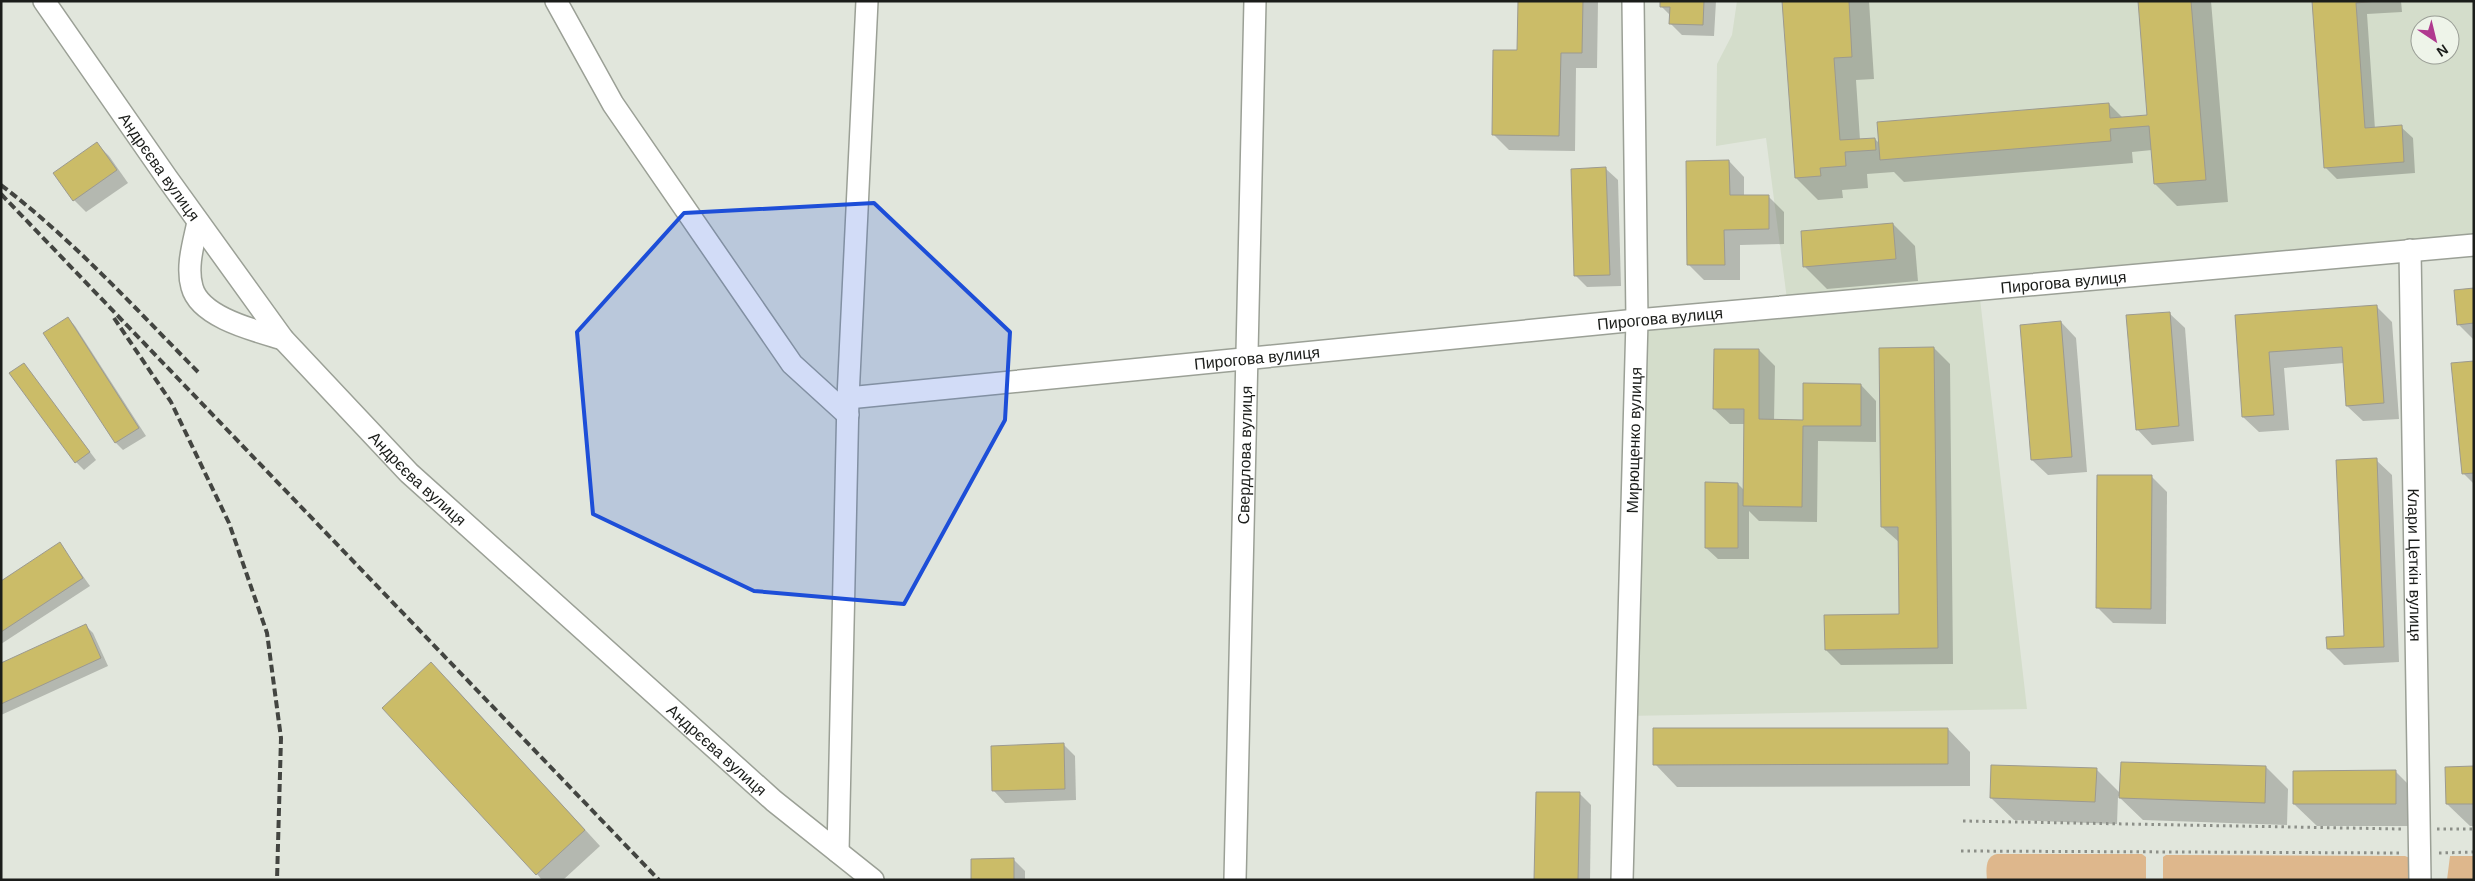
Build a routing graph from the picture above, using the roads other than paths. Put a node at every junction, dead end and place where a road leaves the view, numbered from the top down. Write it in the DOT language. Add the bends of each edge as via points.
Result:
graph roads {
  1 [pos="44,1"];
  2 [pos="556,1"];
  3 [pos="867,1"];
  4 [pos="1255,1"];
  5 [pos="1633,1"];
  6 [pos="198,222"];
  7 [pos="2474,245"];
  8 [pos="2410,250"];
  9 [pos="1638,320"];
  10 [pos="283,339"];
  11 [pos="1245,357"];
  12 [pos="848,407"];
  13 [pos="838,852"];
  14 [pos="873,880"];
  15 [pos="1235,880"];
  16 [pos="1622,880"];
  17 [pos="2420,880"];
  1 -- 6 [label="street, Андрєєва вулиця"];
  2 -- 12 [label="street" via="612,104 792,364"];
  3 -- 12 [label="street"];
  4 -- 11 [label="street, Свердлова вулиця"];
  5 -- 9 [label="street, Мирющенко вулиця"];
  6 -- 10 [label="street, Андрєєва вулиця"];
  6 -- 10 [label="street" via="190,263 192,288 205,308 239,325"];
  7 -- 8 [label="street, Пирогова вулиця"];
  8 -- 9 [label="street, Пирогова вулиця"];
  8 -- 17 [label="street, Клари Цеткін вулиця"];
  9 -- 11 [label="street, Пирогова вулиця"];
  9 -- 16 [label="street, Мирющенко вулиця"];
  10 -- 13 [label="street, Андрєєва вулиця" via="409,472 774,801"];
  11 -- 12 [label="street, Пирогова вулиця"];
  11 -- 15 [label="street, Свердлова вулиця"];
  12 -- 13 [label="street"];
  13 -- 14 [label="street, Андрєєва вулиця"];
}
